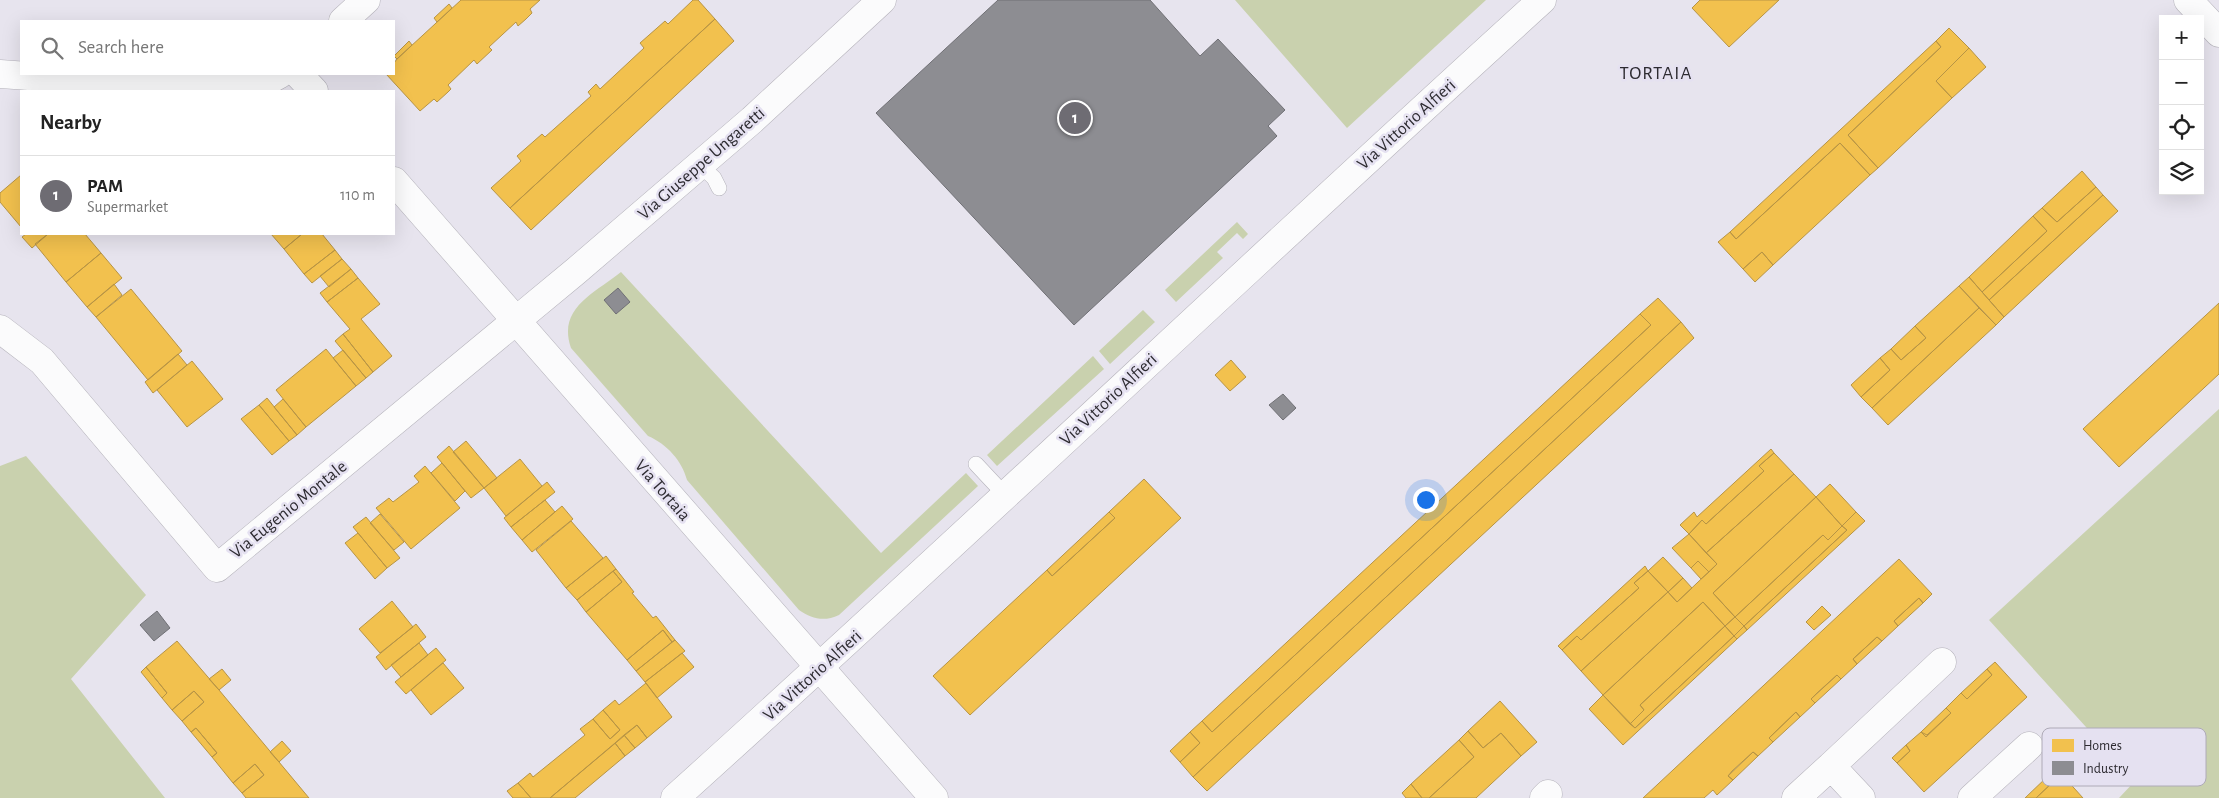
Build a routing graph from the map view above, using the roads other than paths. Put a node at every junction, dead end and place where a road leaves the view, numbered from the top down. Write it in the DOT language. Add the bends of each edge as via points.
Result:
graph roads {
  1 [pos="366,0"];
  2 [pos="882,0"];
  3 [pos="1542,0"];
  4 [pos="2188,0"];
  5 [pos="344,20"];
  6 [pos="2219,33"];
  7 [pos="0,74"];
  8 [pos="278,75"];
  9 [pos="299,75"];
  10 [pos="313,90"];
  11 [pos="700,165"];
  12 [pos="395,182"];
  13 [pos="719,188"];
  14 [pos="517,321"];
  15 [pos="0,329"];
  16 [pos="976,464"];
  17 [pos="1005,495"];
  18 [pos="1942,662"];
  19 [pos="819,669"];
  20 [pos="2028,746"];
  21 [pos="1831,766"];
  22 [pos="675,798"];
  23 [pos="934,798"];
  24 [pos="1796,798"];
  25 [pos="1861,798"];
  26 [pos="1972,798"];
  1 -- 5 [label="street"];
  2 -- 11 [label="street, Via Giuseppe Ungaretti"];
  3 -- 17 [label="street, Via Vittorio Alfieri"];
  4 -- 6 [label="street"];
  7 -- 8 [label="street" via="111,82 271,79"];
  9 -- 10 [label="street"];
  11 -- 13 [label="lane" via="714,178"];
  11 -- 14 [label="street, Via Giuseppe Ungaretti"];
  12 -- 14 [label="street, Via Tortaia"];
  14 -- 15 [label="street, Via Eugenio Montale" via="217,568 42,361"];
  14 -- 19 [label="street, Via Tortaia"];
  16 -- 17 [label="lane"];
  17 -- 19 [label="street, Via Vittorio Alfieri"];
  18 -- 21 [label="street"];
  19 -- 22 [label="street, Via Vittorio Alfieri"];
  19 -- 23 [label="street, Via Tortaia"];
  20 -- 26 [label="street"];
  21 -- 24 [label="street"];
  21 -- 25 [label="street"];
}
